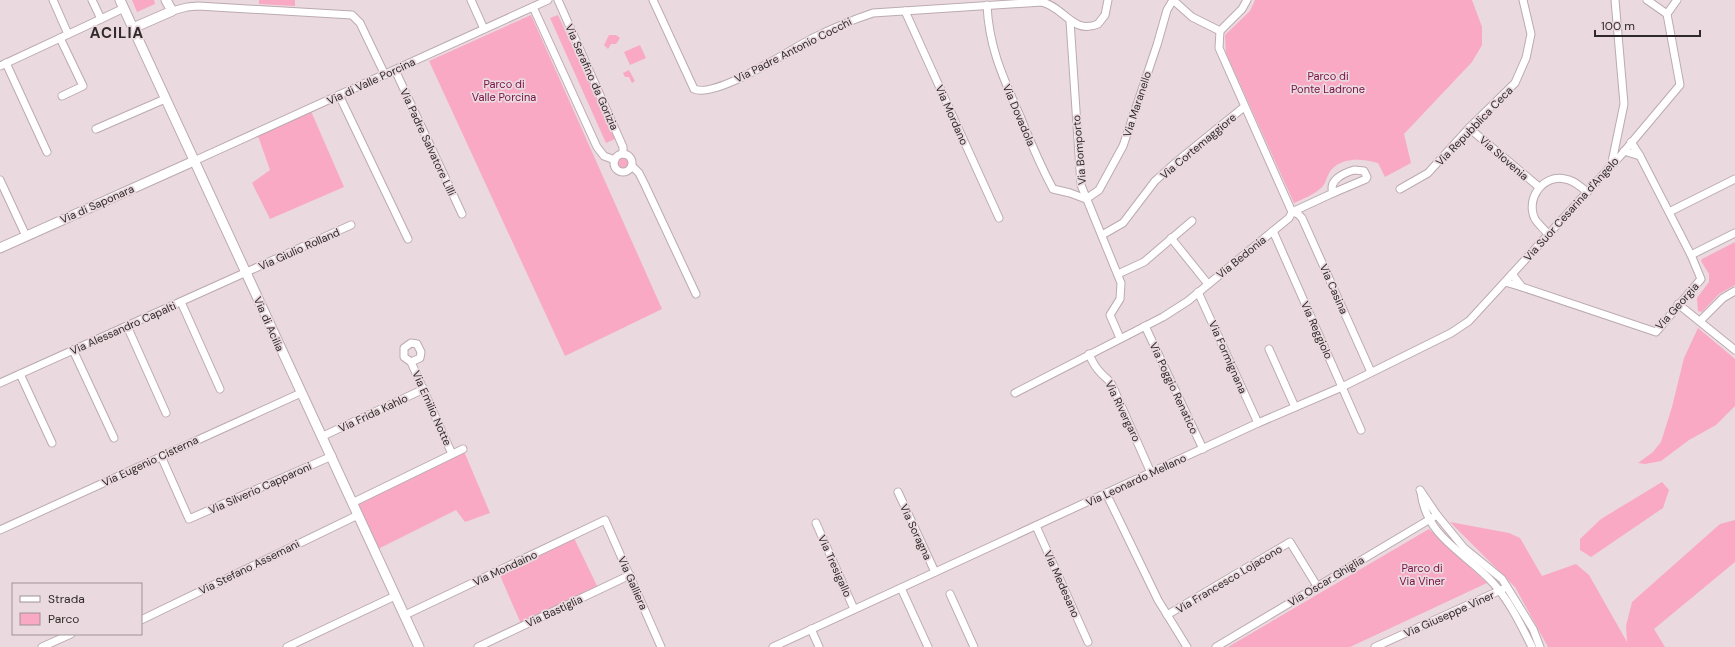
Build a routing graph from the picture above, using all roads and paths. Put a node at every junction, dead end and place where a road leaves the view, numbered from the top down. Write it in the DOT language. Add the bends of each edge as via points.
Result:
graph roads {
  1 [pos="53,0"];
  2 [pos="92,0"];
  3 [pos="166,0"];
  4 [pos="470,0"];
  5 [pos="548,0"];
  6 [pos="558,0"];
  7 [pos="653,0"];
  8 [pos="1108,0"];
  9 [pos="1173,0"];
  10 [pos="1247,0"];
  11 [pos="1523,0"];
  12 [pos="1615,0"];
  13 [pos="1647,0"];
  14 [pos="1677,0"];
  15 [pos="1026,1"];
  16 [pos="122,4"];
  17 [pos="987,5"];
  18 [pos="533,7"];
  19 [pos="172,11"];
  20 [pos="905,11"];
  21 [pos="1667,14"];
  22 [pos="101,19"];
  23 [pos="1070,21"];
  24 [pos="133,28"];
  25 [pos="484,29"];
  26 [pos="1220,31"];
  27 [pos="68,34"];
  28 [pos="60,38"];
  29 [pos="3,65"];
  30 [pos="395,70"];
  31 [pos="385,74"];
  32 [pos="339,95"];
  33 [pos="62,96"];
  34 [pos="165,99"];
  35 [pos="1244,107"];
  36 [pos="1469,128"];
  37 [pos="96,129"];
  38 [pos="1631,142"];
  39 [pos="1624,151"];
  40 [pos="47,152"];
  41 [pos="623,154"];
  42 [pos="1640,156"];
  43 [pos="614,160"];
  44 [pos="194,161"];
  45 [pos="1612,165"];
  46 [pos="632,166"];
  47 [pos="1735,179"];
  48 [pos="0,180"];
  49 [pos="1539,188"];
  50 [pos="1400,189"];
  51 [pos="1586,191"];
  52 [pos="1333,193"];
  53 [pos="1086,199"];
  54 [pos="1292,212"];
  55 [pos="1669,212"];
  56 [pos="462,214"];
  57 [pos="999,218"];
  58 [pos="1192,221"];
  59 [pos="352,225"];
  60 [pos="1273,231"];
  61 [pos="1547,233"];
  62 [pos="1735,233"];
  63 [pos="1102,235"];
  64 [pos="26,236"];
  65 [pos="408,238"];
  66 [pos="1171,238"];
  67 [pos="0,248"];
  68 [pos="1691,255"];
  69 [pos="246,273"];
  70 [pos="1118,274"];
  71 [pos="1512,274"];
  72 [pos="1505,282"];
  73 [pos="1208,284"];
  74 [pos="1522,287"];
  75 [pos="1735,291"];
  76 [pos="1198,292"];
  77 [pos="696,294"];
  78 [pos="181,302"];
  79 [pos="1678,304"];
  80 [pos="1700,321"];
  81 [pos="127,326"];
  82 [pos="1145,326"];
  83 [pos="1120,338"];
  84 [pos="1269,349"];
  85 [pos="73,350"];
  86 [pos="1735,350"];
  87 [pos="1089,354"];
  88 [pos="412,362"];
  89 [pos="1371,372"];
  90 [pos="20,374"];
  91 [pos="0,383"];
  92 [pos="1342,387"];
  93 [pos="220,388"];
  94 [pos="424,390"];
  95 [pos="301,392"];
  96 [pos="1015,393"];
  97 [pos="1295,407"];
  98 [pos="166,413"];
  99 [pos="1258,423"];
  100 [pos="1361,430"];
  101 [pos="323,436"];
  102 [pos="114,438"];
  103 [pos="52,443"];
  104 [pos="463,449"];
  105 [pos="1203,449"];
  106 [pos="452,454"];
  107 [pos="161,456"];
  108 [pos="332,456"];
  109 [pos="1151,472"];
  110 [pos="898,492"];
  111 [pos="1106,494"];
  112 [pos="352,503"];
  113 [pos="358,515"];
  114 [pos="1437,515"];
  115 [pos="605,520"];
  116 [pos="1430,520"];
  117 [pos="816,523"];
  118 [pos="1036,526"];
  119 [pos="0,530"];
  120 [pos="935,572"];
  121 [pos="630,575"];
  122 [pos="1317,586"];
  123 [pos="901,588"];
  124 [pos="1503,589"];
  125 [pos="950,594"];
  126 [pos="395,596"];
  127 [pos="854,610"];
  128 [pos="405,615"];
  129 [pos="1167,615"];
  130 [pos="142,620"];
  131 [pos="811,629"];
  132 [pos="69,635"];
  133 [pos="1088,642"];
  134 [pos="42,647"];
  135 [pos="287,647"];
  136 [pos="419,647"];
  137 [pos="478,647"];
  138 [pos="661,647"];
  139 [pos="773,647"];
  140 [pos="819,647"];
  141 [pos="928,647"];
  142 [pos="974,647"];
  143 [pos="1187,647"];
  144 [pos="1216,647"];
  145 [pos="1375,647"];
  146 [pos="1532,647"];
  147 [pos="1540,647"];
  1 -- 27 [label="street"];
  2 -- 22 [label="street"];
  3 -- 19 [label="street"];
  4 -- 25 [label="street"];
  5 -- 18 [label="street, Via di Valle Porcina"];
  6 -- 41 [label="street, Via Serafino da Gorizia" via="623,147"];
  7 -- 20 [label="street, Via Padre Antonio Cocchi" via="694,90 699,92 724,85 756,70 849,20 873,13"];
  8 -- 23 [label="street, Via Padre Antonio Cocchi" via="1105,15 1098,24 1084,27"];
  9 -- 26 [label="street" via="1192,17"];
  9 -- 53 [label="street, Via Maranello" via="1167,10 1123,146 1099,190"];
  10 -- 26 [label="street" via="1242,9"];
  11 -- 36 [label="street, Via Repubblica Ceca" via="1531,34 1526,58 1515,83"];
  12 -- 45 [label="street" via="1624,104"];
  13 -- 21 [label="street"];
  14 -- 21 [label="street"];
  15 -- 17 [label="street, Via Padre Antonio Cocchi"];
  15 -- 23 [label="street, Via Padre Antonio Cocchi" via="1048,3"];
  16 -- 22 [label="street"];
  16 -- 24 [label="street, Via di Acilia"];
  17 -- 20 [label="street, Via Padre Antonio Cocchi"];
  17 -- 53 [label="street, Via Dovadola" via="994,55 1041,167 1053,189"];
  18 -- 25 [label="street, Via di Valle Porcina"];
  18 -- 43 [label="street" via="597,147 604,156"];
  19 -- 24 [label="street"];
  19 -- 31 [label="street" via="198,6 352,15 360,23"];
  20 -- 57 [label="street, Via Mordano"];
  21 -- 38 [label="street, Via Suor Cesarina d'Angelo" via="1680,85"];
  22 -- 27 [label="street"];
  23 -- 53 [label="street, Via Bomporto" via="1077,141 1081,185"];
  24 -- 34 [label="street, Via di Acilia"];
  25 -- 30 [label="street, Via di Valle Porcina"];
  26 -- 35 [label="street" via="1219,48"];
  27 -- 28 [label="street"];
  28 -- 29 [label="street"];
  28 -- 33 [label="street" via="83,86"];
  29 -- 40 [label="street"];
  30 -- 31 [label="street, Via di Valle Porcina"];
  30 -- 56 [label="street, Via Padre Salvatore Lilli"];
  31 -- 32 [label="street, Via di Valle Porcina"];
  32 -- 44 [label="street, Via di Valle Porcina"];
  32 -- 65 [label="street"];
  34 -- 37 [label="street"];
  34 -- 44 [label="street, Via di Acilia"];
  35 -- 54 [label="street"];
  35 -- 63 [label="street, Via Cortemaggiore" via="1175,163 1152,186 1123,223"];
  36 -- 49 [label="street, Via Slovenia"];
  36 -- 50 [label="street, Via Repubblica Ceca" via="1428,173"];
  38 -- 39 [label="street, Via Suor Cesarina d'Angelo"];
  38 -- 42 [label="street, Via Georgia"];
  39 -- 42 [label="street"];
  39 -- 45 [label="street, Via Suor Cesarina d'Angelo"];
  41 -- 43 [label="street"];
  41 -- 46 [label="street" via="629,156"];
  42 -- 55 [label="street, Via Georgia"];
  43 -- 46 [label="street" via="615,167 620,172 627,171"];
  44 -- 64 [label="street, Via di Saponara"];
  44 -- 69 [label="street, Via di Acilia"];
  45 -- 51 [label="street, Via Suor Cesarina d'Angelo"];
  46 -- 77 [label="street" via="639,173"];
  47 -- 55 [label="street"];
  48 -- 64 [label="street"];
  49 -- 51 [label="street, Via Slovenia" via="1549,181 1563,178 1574,181"];
  49 -- 61 [label="street, Via Slovenia" via="1532,206 1536,219"];
  51 -- 61 [label="street, Via Suor Cesarina d'Angelo"];
  52 -- 52 [label="street" via="1366,179 1366,174 1359,170 1346,172 1337,178 1332,186"];
  52 -- 54 [label="street"];
  53 -- 63 [label="street, Via Bomporto"];
  54 -- 60 [label="street, Via Bedonia" via="1289,218"];
  54 -- 89 [label="street, Via Casina" via="1302,218"];
  55 -- 68 [label="street, Via Georgia"];
  58 -- 66 [label="street"];
  59 -- 69 [label="street, Via Giulio Rolland"];
  60 -- 73 [label="street, Via Bedonia"];
  60 -- 92 [label="street, Via Reggiolo"];
  61 -- 71 [label="street, Via Suor Cesarina d'Angelo"];
  62 -- 68 [label="street"];
  63 -- 70 [label="street, Via Bomporto"];
  64 -- 67 [label="street, Via di Saponara"];
  66 -- 70 [label="street" via="1144,262"];
  66 -- 73 [label="street"];
  68 -- 79 [label="street, Via Georgia" via="1701,279"];
  69 -- 78 [label="street, Via Alessandro Capalti"];
  69 -- 95 [label="street, Via di Acilia"];
  70 -- 83 [label="street, Via Bomporto" via="1121,283 1120,299 1110,315"];
  71 -- 72 [label="street, Via Suor Cesarina d'Angelo"];
  71 -- 74 [label="street"];
  72 -- 74 [label="street, Via Georgia"];
  72 -- 89 [label="street, Via Suor Cesarina d'Angelo" via="1469,321 1451,333"];
  73 -- 76 [label="street, Via Bedonia"];
  74 -- 79 [label="street, Via Georgia" via="1656,332"];
  75 -- 80 [label="street" via="1723,298"];
  76 -- 82 [label="street, Via Bedonia" via="1188,301"];
  76 -- 99 [label="street, Via Formignana"];
  78 -- 81 [label="street, Via Alessandro Capalti"];
  78 -- 93 [label="street"];
  79 -- 80 [label="street"];
  80 -- 86 [label="street"];
  81 -- 85 [label="street, Via Alessandro Capalti"];
  81 -- 98 [label="street"];
  82 -- 83 [label="street, Via Bedonia"];
  82 -- 105 [label="street, Via Poggio Renatico"];
  83 -- 87 [label="street, Via Bedonia"];
  84 -- 97 [label="street"];
  85 -- 90 [label="street, Via Alessandro Capalti"];
  85 -- 102 [label="street"];
  87 -- 96 [label="street, Via Bedonia"];
  87 -- 109 [label="street, Via Rivergaro" via="1095,366 1112,385"];
  88 -- 94 [label="street, Via Emilio Notte"];
  89 -- 92 [label="street, Via Leonardo Mellano"];
  90 -- 91 [label="street, Via Alessandro Capalti"];
  90 -- 103 [label="street"];
  92 -- 97 [label="street, Via Leonardo Mellano"];
  92 -- 100 [label="street, Via Reggiolo"];
  94 -- 101 [label="street, Via Frida Kahlo"];
  94 -- 106 [label="street, Via Emilio Notte"];
  95 -- 101 [label="street, Via di Acilia"];
  95 -- 107 [label="street, Via Eugenio Cisterna"];
  97 -- 99 [label="street, Via Leonardo Mellano"];
  99 -- 105 [label="street, Via Leonardo Mellano"];
  101 -- 108 [label="street, Via di Acilia"];
  104 -- 106 [label="street"];
  105 -- 109 [label="street, Via Leonardo Mellano"];
  106 -- 112 [label="street"];
  107 -- 108 [label="street, Via Silverio Capparoni" via="189,519"];
  107 -- 119 [label="street, Via Eugenio Cisterna"];
  108 -- 112 [label="street, Via di Acilia"];
  109 -- 111 [label="street, Via Leonardo Mellano"];
  110 -- 120 [label="street, Via Soragna"];
  111 -- 118 [label="street, Via Leonardo Mellano"];
  111 -- 129 [label="street"];
  112 -- 113 [label="street, Via di Acilia"];
  113 -- 126 [label="street, Via di Acilia"];
  113 -- 130 [label="street, Via Stefano Assemani"];
  114 -- 116 [label="street, Via Oscar Ghiglia"];
  114 -- 116 [label="street" via="1420,490 1422,503"];
  114 -- 124 [label="street" via="1464,548 1502,579"];
  115 -- 121 [label="street, Via Galliera"];
  115 -- 128 [label="street, Via Mondaino"];
  116 -- 122 [label="street, Via Oscar Ghiglia"];
  116 -- 124 [label="street" via="1448,544"];
  117 -- 127 [label="street, Via Tresigallo"];
  118 -- 120 [label="street, Via Leonardo Mellano"];
  118 -- 133 [label="street, Via Medesano"];
  120 -- 123 [label="street, Via Leonardo Mellano"];
  121 -- 137 [label="street, Via Bastiglia"];
  121 -- 138 [label="street, Via Galliera"];
  122 -- 129 [label="street, Via Francesco Lojacono" via="1290,542"];
  122 -- 144 [label="street, Via Oscar Ghiglia"];
  123 -- 127 [label="street, Via Leonardo Mellano"];
  123 -- 141 [label="street"];
  124 -- 145 [label="street, Via Giuseppe Viner"];
  124 -- 146 [label="street"];
  124 -- 147 [label="street" via="1533,629"];
  125 -- 142 [label="street"];
  126 -- 128 [label="street, Via di Acilia"];
  126 -- 135 [label="street"];
  127 -- 131 [label="street, Via Leonardo Mellano"];
  128 -- 136 [label="street, Via di Acilia"];
  129 -- 143 [label="street"];
  131 -- 139 [label="street, Via Leonardo Mellano"];
  131 -- 140 [label="street"];
  132 -- 134 [label="street"];
}
